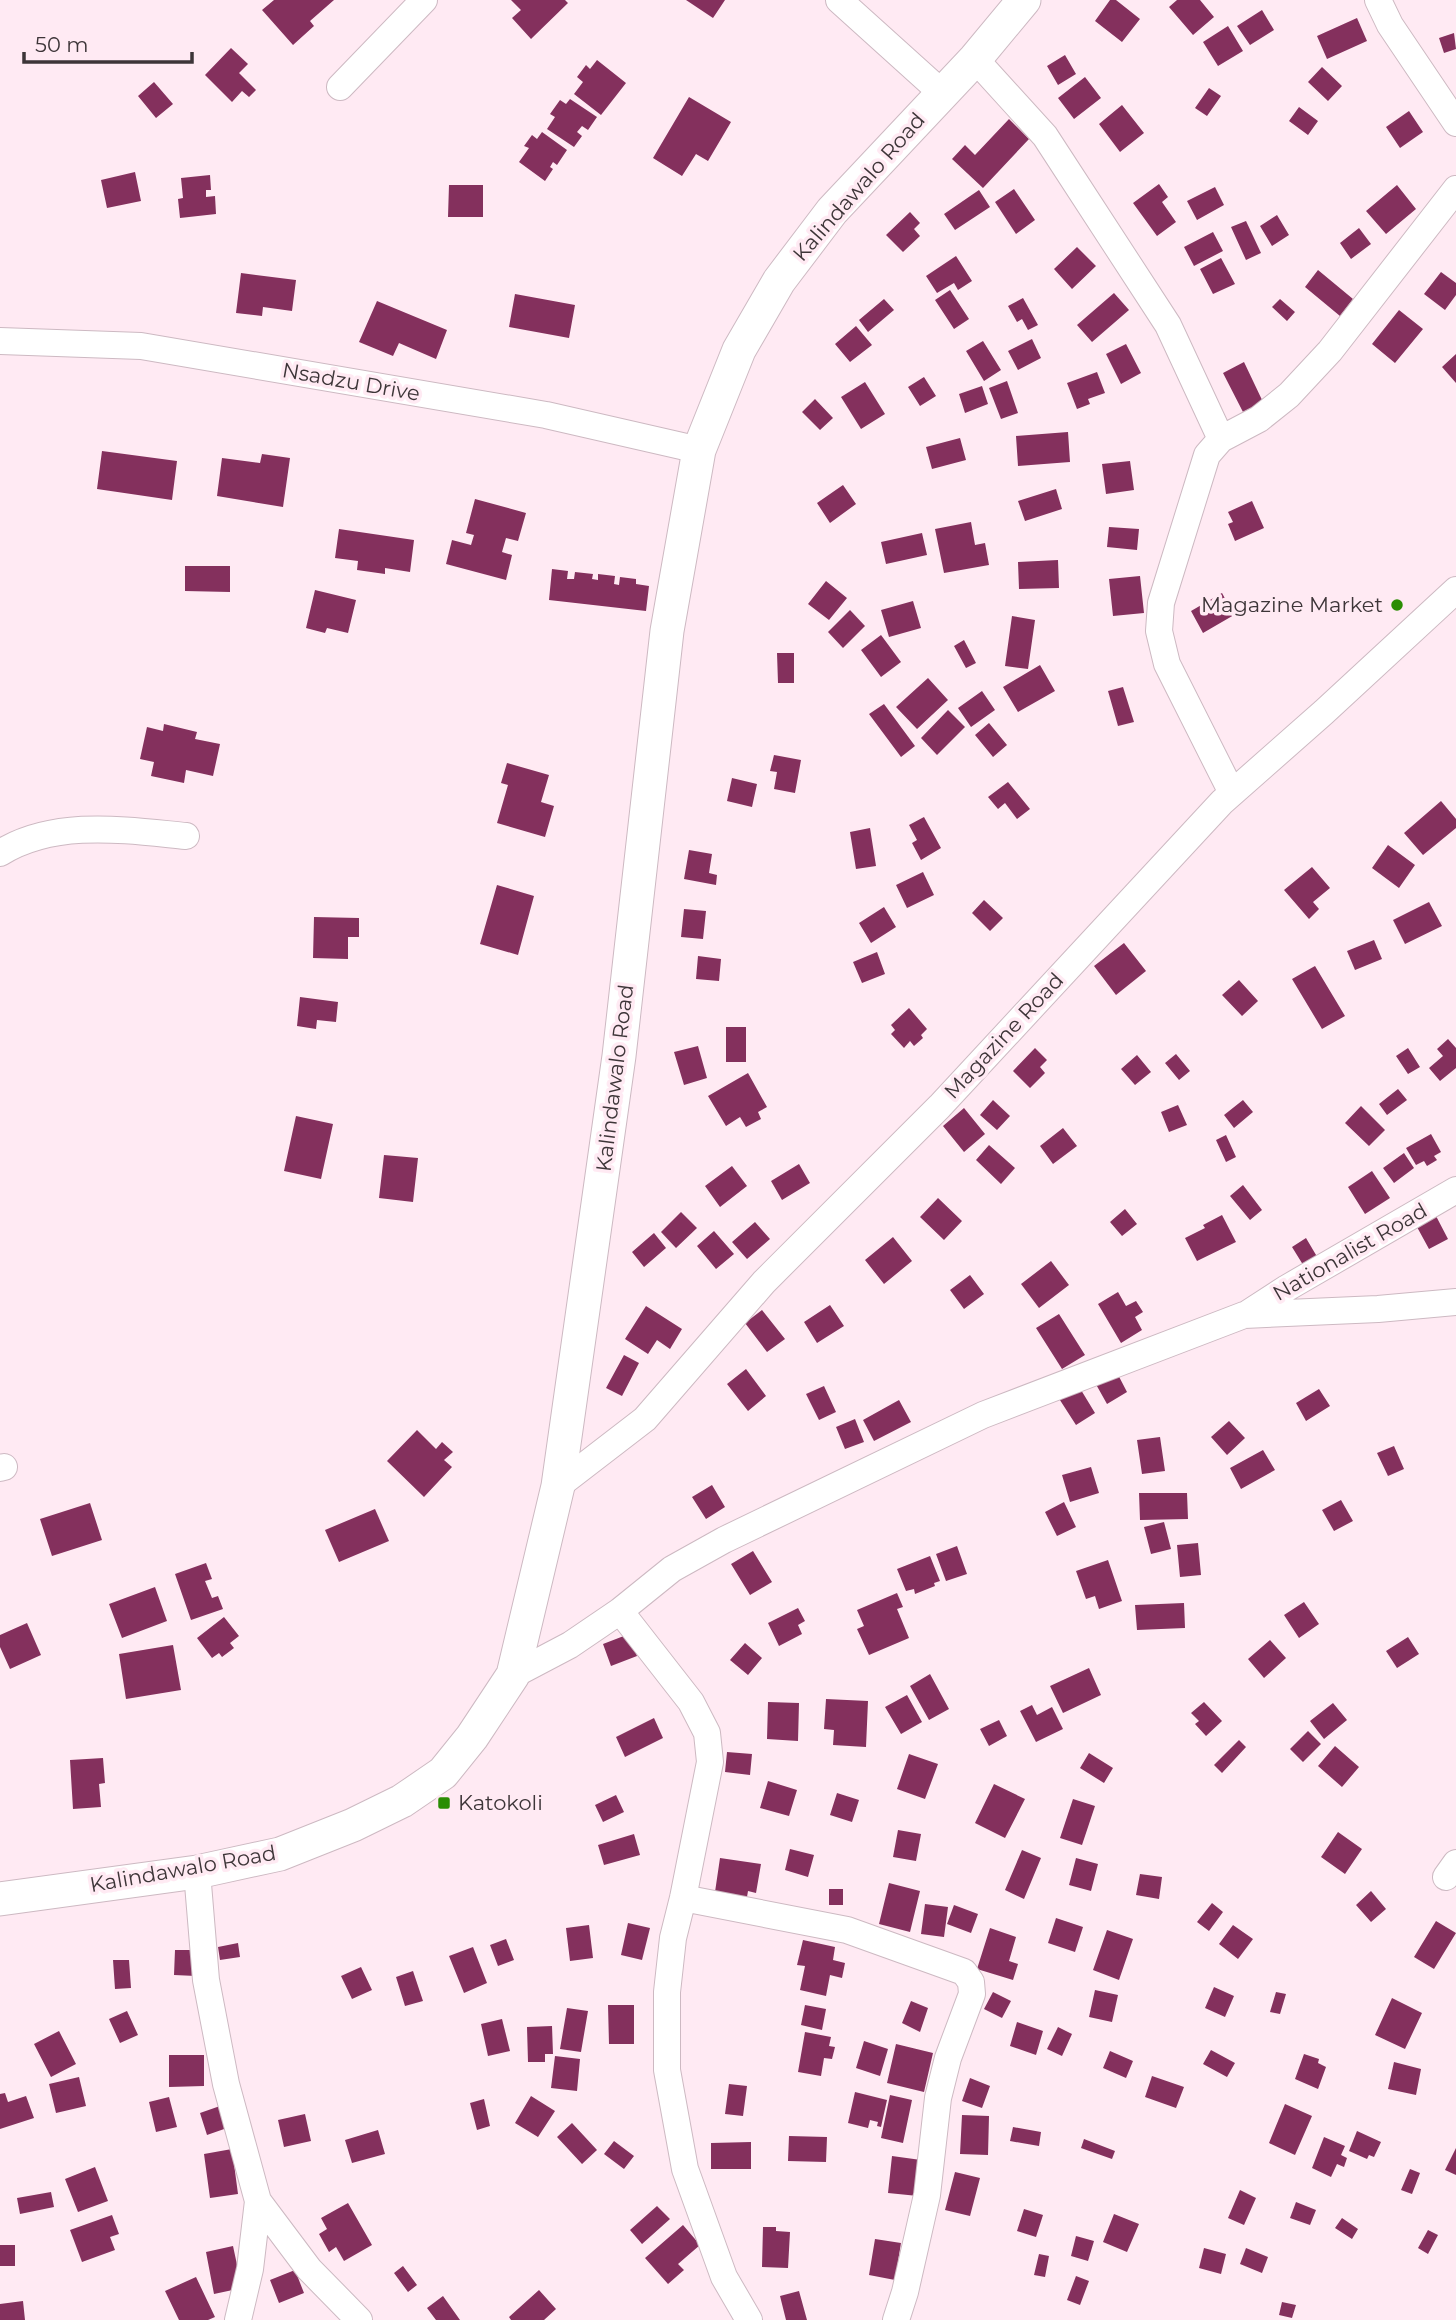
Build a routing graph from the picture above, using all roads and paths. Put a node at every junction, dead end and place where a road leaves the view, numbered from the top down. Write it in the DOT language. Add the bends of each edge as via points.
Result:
graph roads {
  1 [pos="424,0"];
  2 [pos="839,0"];
  3 [pos="1024,0"];
  4 [pos="1378,0"];
  5 [pos="975,59"];
  6 [pos="341,87"];
  7 [pos="942,93"];
  8 [pos="1456,123"];
  9 [pos="1456,189"];
  10 [pos="0,341"];
  11 [pos="1221,439"];
  12 [pos="699,450"];
  13 [pos="1456,590"];
  14 [pos="1232,793"];
  15 [pos="186,836"];
  16 [pos="0,853"];
  17 [pos="1456,1190"];
  18 [pos="1456,1302"];
  19 [pos="1244,1315"];
  20 [pos="558,1486"];
  21 [pos="620,1611"];
  22 [pos="513,1675"];
  23 [pos="197,1872"];
  24 [pos="683,1898"];
  25 [pos="0,1899"];
  26 [pos="258,2201"];
  27 [pos="238,2320"];
  28 [pos="359,2320"];
  29 [pos="749,2320"];
  30 [pos="896,2320"];
  1 -- 6 [label="street"];
  2 -- 7 [label="street"];
  3 -- 5 [label="street, Kalindawalo Road"];
  4 -- 8 [label="street"];
  5 -- 7 [label="street, Kalindawalo Road"];
  5 -- 11 [label="street" via="1045,136 1168,325"];
  7 -- 12 [label="street, Kalindawalo Road" via="832,211 779,281 739,350"];
  9 -- 11 [label="street" via="1330,351 1289,395 1259,419"];
  10 -- 12 [label="street, Nsadzu Drive" via="141,346 546,415"];
  11 -- 14 [label="street" via="1208,455 1161,604 1158,631 1167,664"];
  12 -- 20 [label="street, Kalindawalo Road" via="667,631 619,1056"];
  13 -- 14 [label="street, Magazine Road"];
  14 -- 20 [label="street, Magazine Road" via="940,1106 764,1282 645,1419"];
  15 -- 16 [label="street" via="104,828 37,836"];
  17 -- 19 [label="street, Nationalist Road"];
  18 -- 19 [label="street"];
  19 -- 21 [label="street" via="982,1415 723,1540 672,1569"];
  20 -- 22 [label="street, Kalindawalo Road"];
  21 -- 22 [label="street" via="570,1645"];
  21 -- 24 [label="street" via="691,1702 707,1732 710,1762"];
  22 -- 23 [label="street, Kalindawalo Road" via="443,1773 401,1801 280,1854"];
  23 -- 25 [label="street, Kalindawalo Road"];
  23 -- 26 [label="street" via="209,1993 226,2084"];
  24 -- 29 [label="street" via="667,1992 667,2070 685,2169 724,2277"];
  24 -- 30 [label="street" via="847,1930 964,1972 971,1982 972,1994 938,2098 927,2195"];
  26 -- 27 [label="street"];
  26 -- 28 [label="street" via="309,2269"];
}
